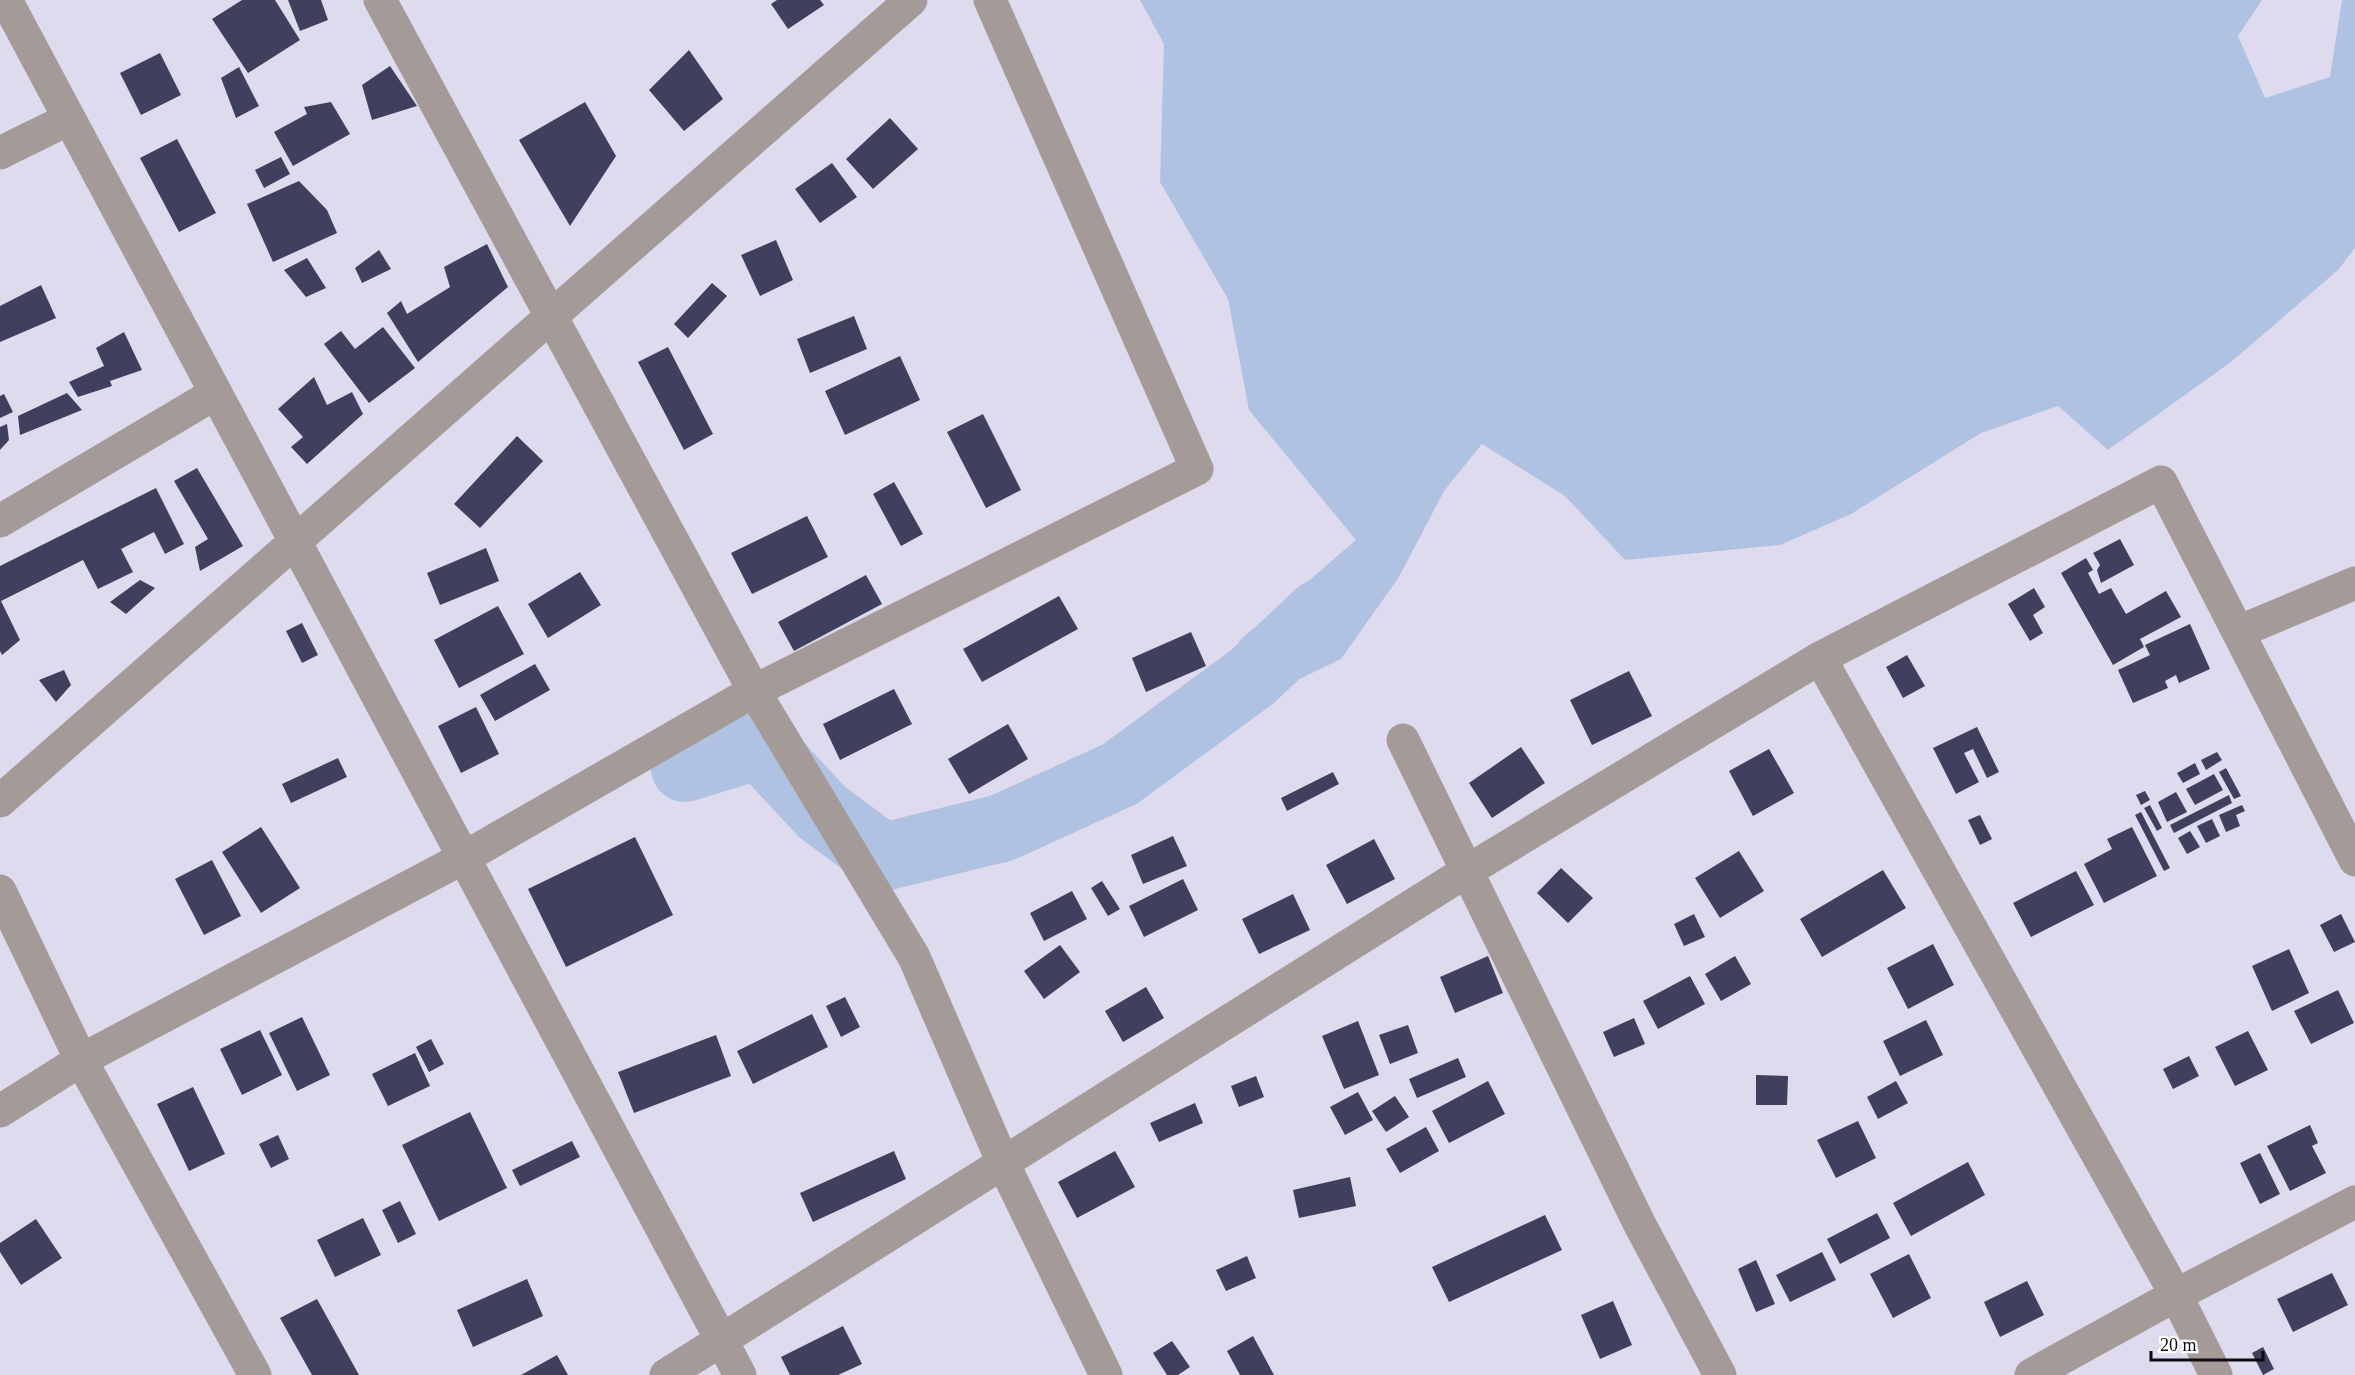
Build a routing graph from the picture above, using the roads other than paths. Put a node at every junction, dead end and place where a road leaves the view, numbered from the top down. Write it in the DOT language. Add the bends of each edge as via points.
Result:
graph roads {
  1 [pos="6,0"];
  2 [pos="381,0"];
  3 [pos="911,0"];
  4 [pos="990,0"];
  5 [pos="69,119"];
  6 [pos="0,153"];
  7 [pos="551,317"];
  8 [pos="216,393"];
  9 [pos="0,521"];
  10 [pos="296,543"];
  11 [pos="2355,583"];
  12 [pos="2238,632"];
  13 [pos="1820,658"];
  14 [pos="754,691"];
  15 [pos="1403,740"];
  16 [pos="0,801"];
  17 [pos="465,858"];
  18 [pos="2355,860"];
  19 [pos="1467,871"];
  20 [pos="0,891"];
  21 [pos="81,1060"];
  22 [pos="0,1110"];
  23 [pos="1003,1163"];
  24 [pos="2355,1202"];
  25 [pos="2176,1295"];
  26 [pos="722,1340"];
  27 [pos="255,1375"];
  28 [pos="666,1375"];
  29 [pos="740,1375"];
  30 [pos="1106,1375"];
  31 [pos="1720,1375"];
  32 [pos="2031,1375"];
  33 [pos="2216,1375"];
  1 -- 5 [label="street"];
  2 -- 7 [label="street"];
  3 -- 7 [label="street"];
  4 -- 14 [label="street" via="1197,469"];
  5 -- 6 [label="street"];
  5 -- 8 [label="street"];
  7 -- 10 [label="street"];
  7 -- 14 [label="street"];
  8 -- 9 [label="street"];
  8 -- 10 [label="street"];
  10 -- 16 [label="street"];
  10 -- 17 [label="street"];
  11 -- 12 [label="street"];
  12 -- 13 [label="street" via="2162,482"];
  12 -- 18 [label="street"];
  13 -- 19 [label="street"];
  13 -- 25 [label="street"];
  14 -- 17 [label="street"];
  14 -- 23 [label="street" via="914,957"];
  15 -- 19 [label="street"];
  17 -- 21 [label="street"];
  17 -- 26 [label="street"];
  19 -- 23 [label="street"];
  19 -- 31 [label="street" via="1639,1223"];
  20 -- 21 [label="street"];
  21 -- 22 [label="street"];
  21 -- 27 [label="street"];
  23 -- 26 [label="street"];
  23 -- 30 [label="street"];
  24 -- 25 [label="street"];
  25 -- 32 [label="street"];
  25 -- 33 [label="street"];
  26 -- 28 [label="street"];
  26 -- 29 [label="street"];
}
